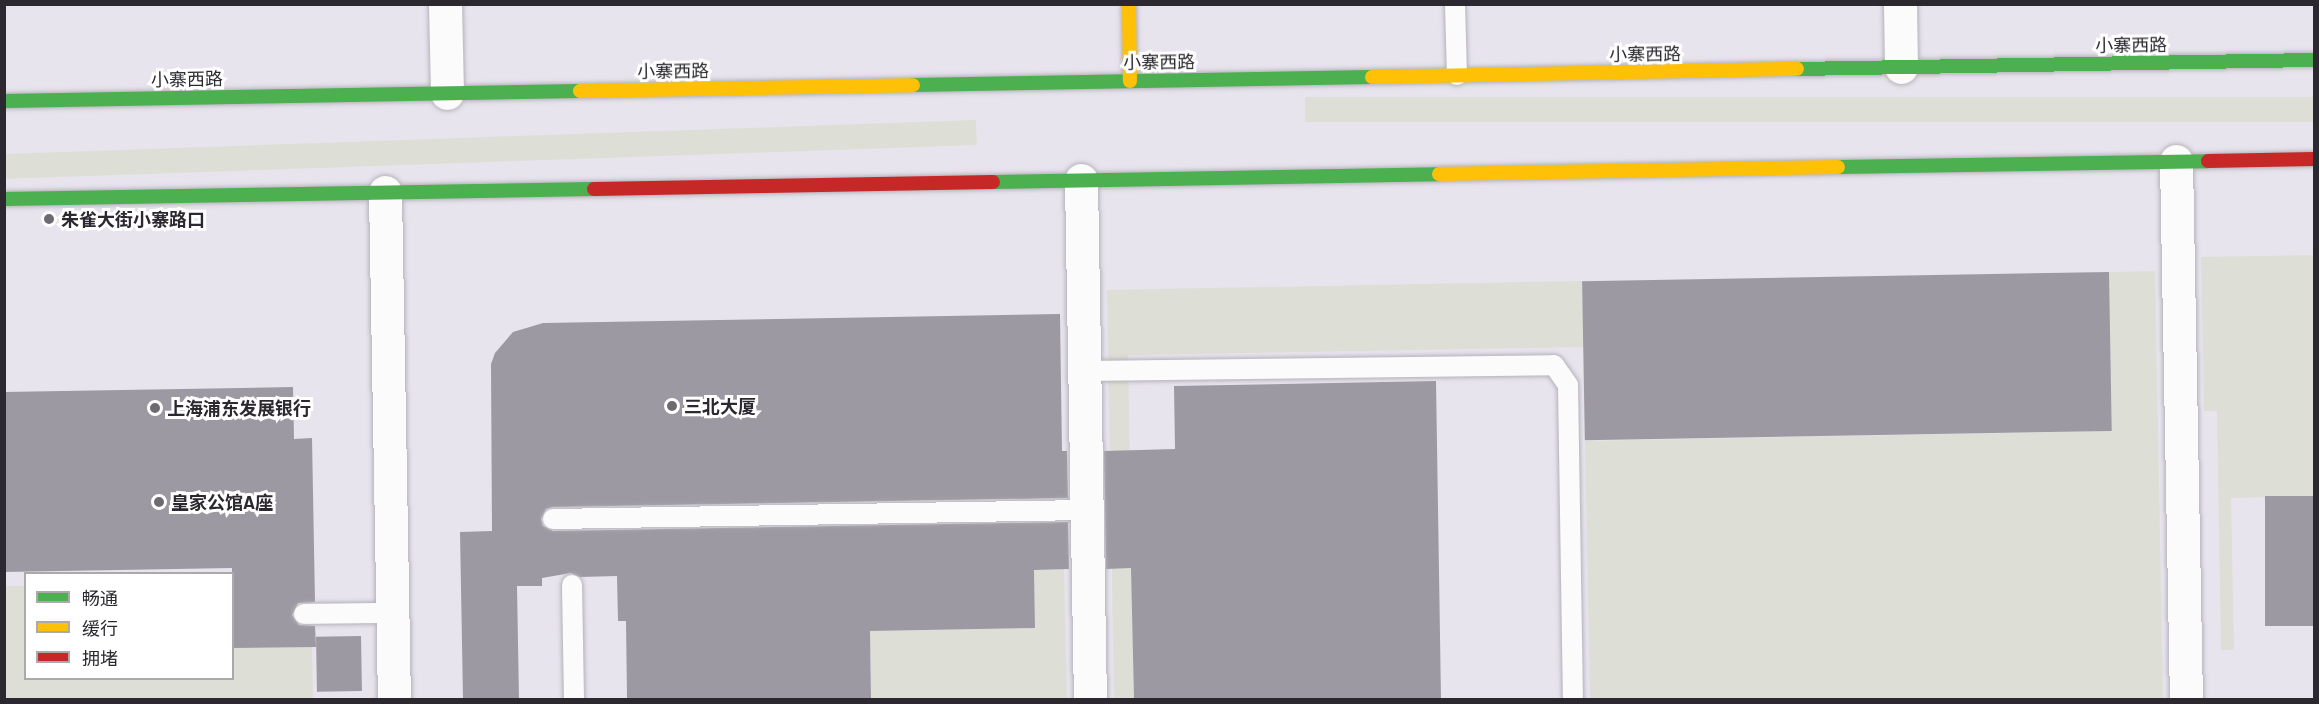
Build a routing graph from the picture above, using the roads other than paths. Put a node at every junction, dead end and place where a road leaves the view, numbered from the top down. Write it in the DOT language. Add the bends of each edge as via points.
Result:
graph roads {
  1 [pos="445,4"];
  2 [pos="1129,4"];
  3 [pos="1455,4"];
  4 [pos="1900,4"];
  5 [pos="2314,60"];
  6 [pos="1901,68"];
  7 [pos="1456,75"];
  8 [pos="1130,81"];
  9 [pos="447,93"];
  10 [pos="4,101"];
  11 [pos="2314,159"];
  12 [pos="2176,161"];
  13 [pos="1081,180"];
  14 [pos="385,192"];
  15 [pos="4,199"];
  16 [pos="1085,371"];
  17 [pos="1087,510"];
  18 [pos="554,519"];
  19 [pos="572,585"];
  20 [pos="392,613"];
  21 [pos="304,614"];
  22 [pos="394,699"];
  23 [pos="574,699"];
  24 [pos="1090,699"];
  25 [pos="1574,699"];
  26 [pos="2186,699"];
  1 -- 9 [label="street"];
  2 -- 8 [label="main road"];
  3 -- 7 [label="lane"];
  4 -- 6 [label="street"];
  5 -- 6 [label="main road, 小寨西路"];
  6 -- 7 [label="main road, 小寨西路"];
  7 -- 8 [label="main road, 小寨西路"];
  8 -- 9 [label="main road, 小寨西路"];
  9 -- 10 [label="main road, 小寨西路"];
  11 -- 12 [label="main road"];
  12 -- 13 [label="main road"];
  12 -- 26 [label="street"];
  13 -- 14 [label="main road"];
  13 -- 16 [label="street"];
  14 -- 15 [label="main road"];
  14 -- 20 [label="street"];
  16 -- 17 [label="street"];
  16 -- 25 [label="lane" via="1554,365 1568,385"];
  17 -- 18 [label="lane"];
  17 -- 24 [label="street"];
  19 -- 23 [label="lane"];
  20 -- 21 [label="lane"];
  20 -- 22 [label="street"];
}
